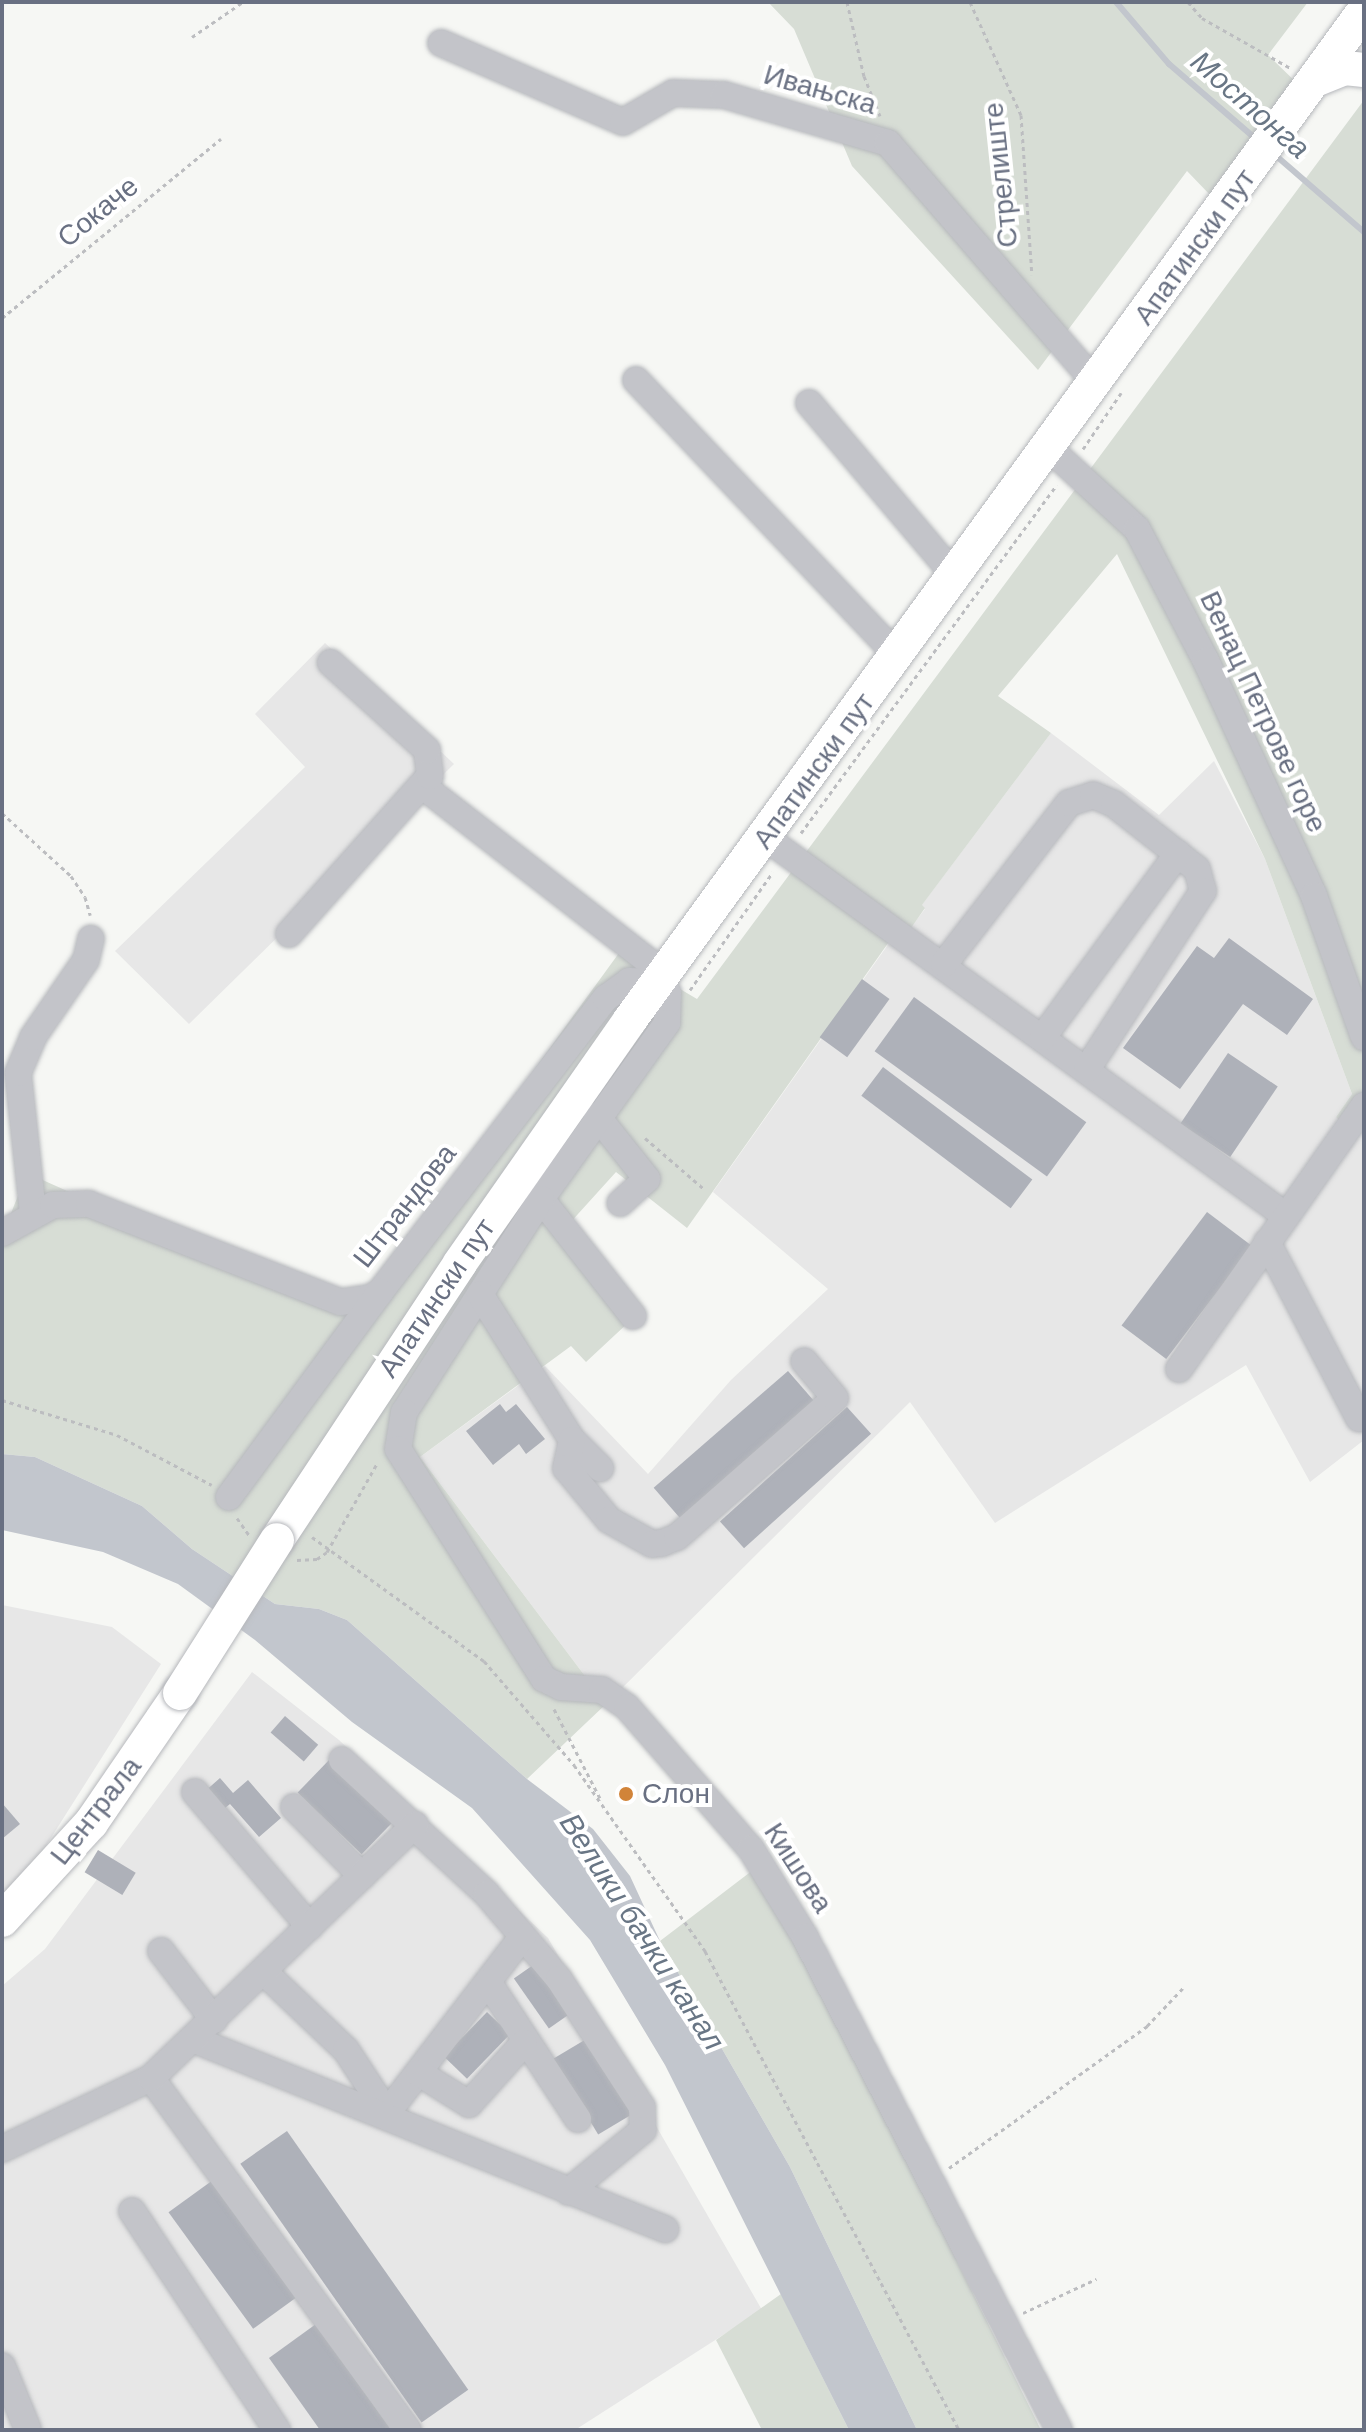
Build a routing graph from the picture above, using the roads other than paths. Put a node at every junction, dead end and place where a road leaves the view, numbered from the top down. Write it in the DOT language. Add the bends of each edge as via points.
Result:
graph roads {
  1 [pos="1361,23"];
  2 [pos="441,43"];
  3 [pos="1364,70"];
  4 [pos="1312,85"];
  5 [pos="636,380"];
  6 [pos="1109,386"];
  7 [pos="809,403"];
  8 [pos="1061,458"];
  9 [pos="956,577"];
  10 [pos="897,655"];
  11 [pos="331,663"];
  12 [pos="424,787"];
  13 [pos="776,845"];
  14 [pos="1178,853"];
  15 [pos="289,934"];
  16 [pos="91,939"];
  17 [pos="944,964"];
  18 [pos="662,978"];
  19 [pos="1043,1037"];
  20 [pos="1364,1037"];
  21 [pos="1087,1069"];
  22 [pos="1364,1106"];
  23 [pos="597,1116"];
  24 [pos="541,1199"];
  25 [pos="620,1203"];
  26 [pos="33,1213"];
  27 [pos="1286,1216"];
  28 [pos="2,1233"];
  29 [pos="1267,1242"];
  30 [pos="380,1292"];
  31 [pos="480,1294"];
  32 [pos="633,1316"];
  33 [pos="804,1361"];
  34 [pos="1179,1369"];
  35 [pos="1359,1418"];
  36 [pos="572,1440"];
  37 [pos="600,1468"];
  38 [pos="229,1497"];
  39 [pos="180,1693"];
  40 [pos="342,1760"];
  41 [pos="195,1792"];
  42 [pos="294,1807"];
  43 [pos="415,1825"];
  44 [pos="362,1876"];
  45 [pos="2,1920"];
  46 [pos="310,1927"];
  47 [pos="523,1936"];
  48 [pos="161,1951"];
  49 [pos="264,1972"];
  50 [pos="488,1982"];
  51 [pos="214,2020"];
  52 [pos="195,2040"];
  53 [pos="524,2043"];
  54 [pos="419,2073"];
  55 [pos="151,2078"];
  56 [pos="387,2113"];
  57 [pos="578,2119"];
  58 [pos="2,2149"];
  59 [pos="568,2192"];
  60 [pos="132,2211"];
  61 [pos="665,2229"];
  62 [pos="2,2366"];
  63 [pos="28,2430"];
  64 [pos="277,2430"];
  65 [pos="408,2430"];
  66 [pos="1059,2430"];
  1 -- 4 [label="main road, Апатински пут"];
  2 -- 6 [label="street, Ивањска" via="623,122 673,93 724,95 888,143 1026,305"];
  3 -- 4 [label="main road" via="1345,68"];
  4 -- 6 [label="main road, Апатински пут"];
  5 -- 10 [label="street"];
  6 -- 8 [label="main road, Апатински пут"];
  7 -- 9 [label="street"];
  8 -- 9 [label="main road, Апатински пут"];
  8 -- 20 [label="street, Венац Петрове горе" via="1137,529 1206,661 1314,896"];
  9 -- 10 [label="main road, Апатински пут"];
  10 -- 13 [label="main road, Апатински пут"];
  11 -- 12 [label="street" via="427,750 431,762"];
  12 -- 15 [label="street"];
  12 -- 18 [label="street"];
  13 -- 17 [label="street"];
  13 -- 18 [label="main road, Апатински пут"];
  14 -- 17 [label="street" via="1114,804 1093,795 1076,797"];
  14 -- 19 [label="street"];
  14 -- 21 [label="street" via="1201,879 1199,901"];
  16 -- 26 [label="street" via="86,960 33,1037 18,1073"];
  17 -- 19 [label="street"];
  18 -- 23 [label="street" via="668,993 667,1023"];
  18 -- 30 [label="street, Штрандова" via="629,981 606,998"];
  18 -- 39 [label="main road, Апатински пут, bridge" via="460,1263"];
  19 -- 21 [label="street"];
  21 -- 27 [label="street"];
  22 -- 27 [label="street"];
  23 -- 24 [label="street"];
  23 -- 25 [label="street" via="647,1179"];
  24 -- 31 [label="street"];
  24 -- 32 [label="street"];
  26 -- 28 [label="street, Штрандова"];
  26 -- 30 [label="street, Штрандова" via="53,1205 89,1204 341,1302"];
  27 -- 29 [label="street"];
  29 -- 34 [label="street"];
  29 -- 35 [label="street"];
  30 -- 38 [label="street"];
  31 -- 36 [label="street"];
  31 -- 66 [label="street, Кишова" via="399,1425 403,1463 544,1679 561,1687 602,1690 627,1707 751,1849 805,1937"];
  33 -- 36 [label="street" via="835,1398 677,1537 662,1543 652,1544 609,1520 566,1468"];
  36 -- 37 [label="street"];
  39 -- 45 [label="main road, Централа" via="91,1823"];
  40 -- 43 [label="street"];
  41 -- 46 [label="street"];
  42 -- 44 [label="street"];
  43 -- 44 [label="street"];
  43 -- 47 [label="street"];
  44 -- 46 [label="street"];
  46 -- 49 [label="street"];
  47 -- 50 [label="street"];
  47 -- 59 [label="street" via="559,1979 642,2107 645,2121 637,2137"];
  48 -- 51 [label="street"];
  49 -- 51 [label="street"];
  49 -- 56 [label="street" via="346,2050"];
  50 -- 53 [label="street"];
  50 -- 54 [label="street"];
  51 -- 52 [label="street"];
  52 -- 55 [label="street"];
  52 -- 56 [label="street"];
  53 -- 54 [label="street" via="469,2104"];
  53 -- 57 [label="street"];
  54 -- 56 [label="street"];
  55 -- 58 [label="street"];
  55 -- 65 [label="street"];
  56 -- 59 [label="street"];
  59 -- 61 [label="street"];
  60 -- 64 [label="street"];
  62 -- 63 [label="street"];
}
